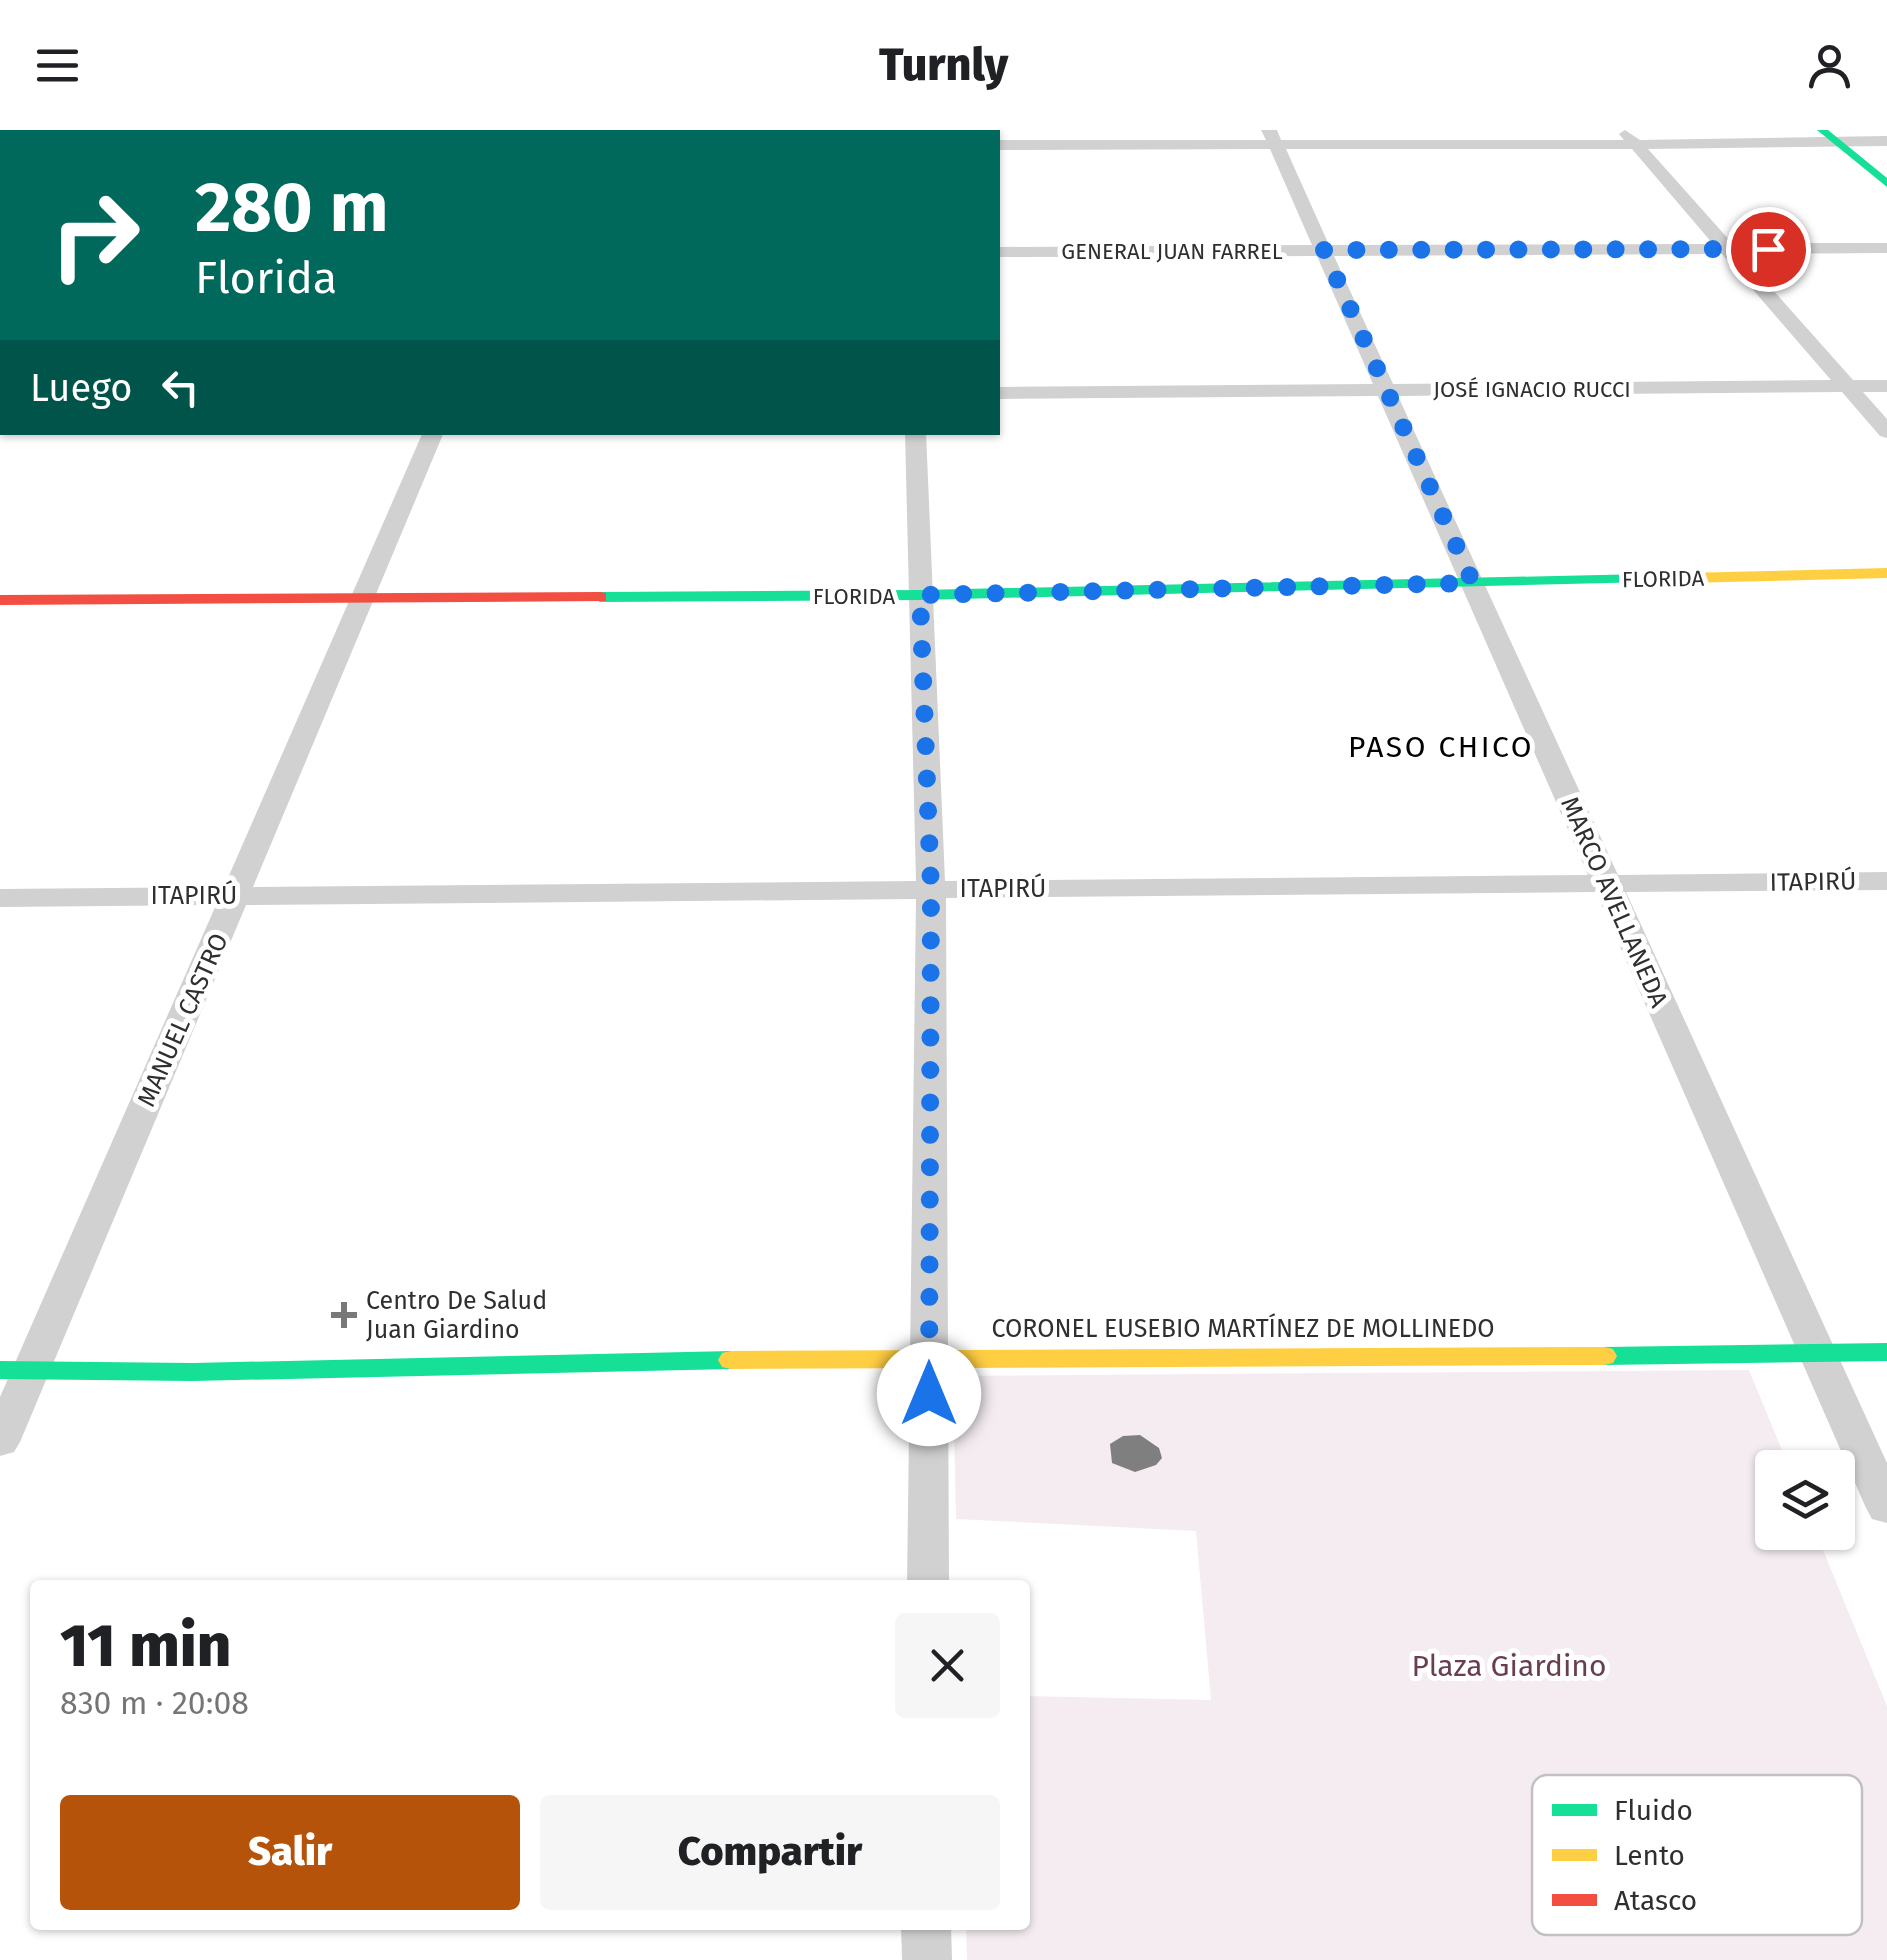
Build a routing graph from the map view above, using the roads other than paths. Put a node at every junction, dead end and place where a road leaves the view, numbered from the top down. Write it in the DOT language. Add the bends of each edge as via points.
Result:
graph roads {
  1 [pos="1629,136"];
  2 [pos="1273,137"];
  3 [pos="1832,138"];
  4 [pos="1887,141"];
  5 [pos="1000,145"];
  6 [pos="1887,184"];
  7 [pos="1887,248"];
  8 [pos="1728,249"];
  9 [pos="1324,250"];
  10 [pos="1000,252"];
  11 [pos="1847,386"];
  12 [pos="1887,386"];
  13 [pos="1386,390"];
  14 [pos="1000,393"];
  15 [pos="1887,432"];
  16 [pos="433,435"];
  17 [pos="915,435"];
  18 [pos="1887,574"];
  19 [pos="1473,583"];
  20 [pos="920,595"];
  21 [pos="360,599"];
  22 [pos="0,600"];
  23 [pos="1887,881"];
  24 [pos="1607,885"];
  25 [pos="931,889"];
  26 [pos="238,896"];
  27 [pos="0,898"];
  28 [pos="1887,1352"];
  29 [pos="1815,1353"];
  30 [pos="929,1356"];
  31 [pos="15,1370"];
  32 [pos="0,1442"];
  33 [pos="1887,1508"];
  34 [pos="928,1580"];
  35 [pos="926,1930"];
  36 [pos="927,1960"];
  1 -- 2 [label="street"];
  1 -- 3 [label="street"];
  1 -- 8 [label="street"];
  2 -- 5 [label="street"];
  2 -- 9 [label="street, MARCO AVELLANEDA"];
  3 -- 4 [label="street"];
  3 -- 6 [label="street"];
  7 -- 8 [label="street, GENERAL JUAN FARREL"];
  8 -- 9 [label="street, GENERAL JUAN FARREL"];
  8 -- 11 [label="street"];
  9 -- 10 [label="street, GENERAL JUAN FARREL"];
  9 -- 13 [label="street, MARCO AVELLANEDA"];
  11 -- 12 [label="street, JOSÉ IGNACIO RUCCI"];
  11 -- 13 [label="street, JOSÉ IGNACIO RUCCI"];
  11 -- 15 [label="street"];
  13 -- 14 [label="street, JOSÉ IGNACIO RUCCI"];
  13 -- 19 [label="street, MARCO AVELLANEDA"];
  16 -- 21 [label="street, MANUEL CASTRO"];
  17 -- 20 [label="street"];
  18 -- 19 [label="street, FLORIDA"];
  19 -- 20 [label="street, FLORIDA"];
  19 -- 24 [label="street, MARCO AVELLANEDA"];
  20 -- 21 [label="street, FLORIDA"];
  20 -- 25 [label="street"];
  21 -- 22 [label="street, FLORIDA"];
  21 -- 26 [label="street, MANUEL CASTRO"];
  23 -- 24 [label="street, ITAPIRÚ"];
  24 -- 25 [label="street, ITAPIRÚ"];
  24 -- 29 [label="street, MARCO AVELLANEDA"];
  25 -- 26 [label="street, ITAPIRÚ"];
  25 -- 30 [label="street"];
  26 -- 27 [label="street, ITAPIRÚ"];
  26 -- 31 [label="street, MANUEL CASTRO"];
  28 -- 29 [label="street, CORONEL EUSEBIO MARTÍNEZ DE MOLLINEDO"];
  29 -- 30 [label="street, CORONEL EUSEBIO MARTÍNEZ DE MOLLINEDO"];
  29 -- 33 [label="street, MARCO AVELLANEDA"];
  30 -- 31 [label="street, CORONEL EUSEBIO MARTÍNEZ DE MOLLINEDO"];
  30 -- 34 [label="street"];
  31 -- 32 [label="street, MANUEL CASTRO"];
  35 -- 36 [label="street"];
}
